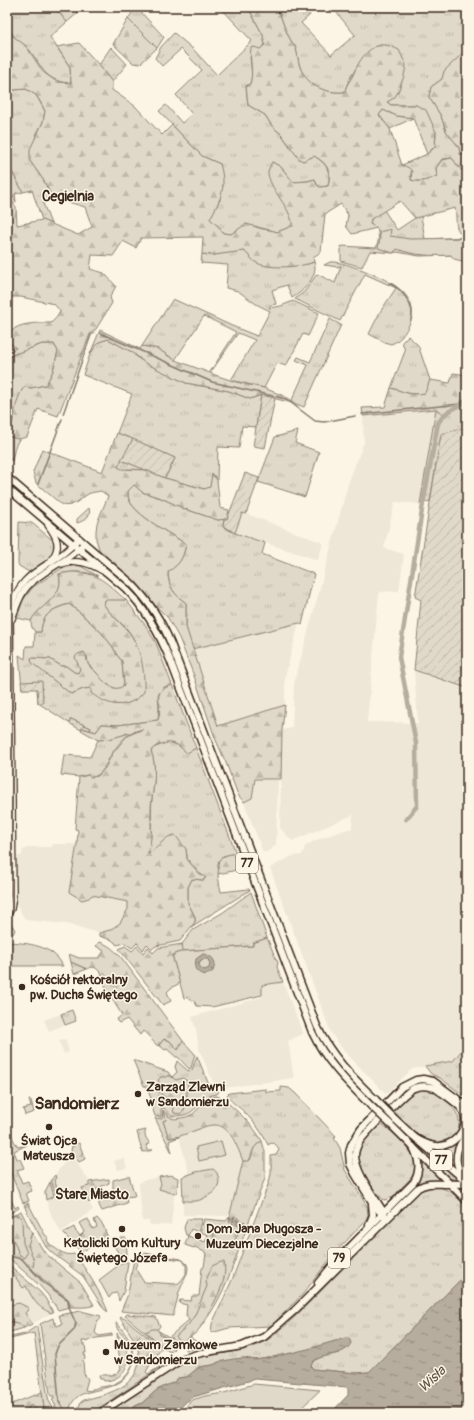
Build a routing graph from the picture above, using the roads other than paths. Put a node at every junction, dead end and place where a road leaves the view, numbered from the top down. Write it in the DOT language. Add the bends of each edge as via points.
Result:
graph roads {
  1 [pos="7,477"];
  2 [pos="7,488"];
  3 [pos="43,519"];
  4 [pos="81,540"];
  5 [pos="76,547"];
  6 [pos="49,562"];
  7 [pos="56,566"];
  8 [pos="112,576"];
  9 [pos="11,621"];
  10 [pos="7,915"];
  11 [pos="467,1106"];
  12 [pos="467,1135"];
  13 [pos="417,1139"];
  14 [pos="413,1147"];
  15 [pos="466,1182"];
  16 [pos="441,1183"];
  17 [pos="449,1184"];
  18 [pos="456,1191"];
  19 [pos="374,1201"];
  20 [pos="467,1201"];
  21 [pos="395,1202"];
  22 [pos="384,1216"];
  23 [pos="368,1228"];
  24 [pos="300,1304"];
  25 [pos="100,1413"];
  1 -- 4 [label="main road, 77"];
  2 -- 3 [label="main road, 77"];
  3 -- 5 [label="main road, 77"];
  3 -- 6 [label="street" via="54,532 58,542 57,552"];
  4 -- 5 [label="street"];
  4 -- 13 [label="main road, 77, bridge" via="138,590 159,619 318,1029 338,1062"];
  5 -- 6 [label="street"];
  5 -- 7 [label="street"];
  5 -- 8 [label="main road, 77"];
  6 -- 9 [label="street" via="31,575 18,590 10,612"];
  7 -- 8 [label="street" via="70,562 85,563"];
  7 -- 9 [label="street" via="26,588"];
  8 -- 14 [label="main road, 77, bridge" via="138,602 154,624 162,641 316,1041 334,1068"];
  9 -- 10 [label="street" via="13,896 11,909"];
  11 -- 19 [label="main road" via="438,1084 428,1080 416,1080 399,1090 361,1129 354,1138 349,1153 350,1164 355,1174"];
  12 -- 15 [label="main road" via="459,1145 456,1157 459,1171"];
  13 -- 15 [label="main road, 77"];
  13 -- 19 [label="main road" via="432,1146 447,1145 463,1131 464,1115 460,1107 435,1088 415,1087 408,1092 356,1147 357,1164"];
  14 -- 17 [label="main road, 77"];
  14 -- 21 [label="main road, 79" via="418,1160 417,1175 414,1182"];
  15 -- 17 [label="main road, 77"];
  16 -- 17 [label="main road"];
  16 -- 18 [label="main road"];
  16 -- 22 [label="main road" via="420,1187"];
  17 -- 18 [label="main road, 77"];
  18 -- 20 [label="main road, 77"];
  19 -- 21 [label="main road" via="385,1204"];
  19 -- 22 [label="main road"];
  19 -- 23 [label="main road" via="373,1215"];
  21 -- 22 [label="main road, 79"];
  22 -- 23 [label="main road, 79"];
  22 -- 24 [label="main road, 79"];
  23 -- 24 [label="main road, 79" via="336,1260"];
  24 -- 25 [label="main road, 79" via="264,1337 242,1346 184,1358"];
}
